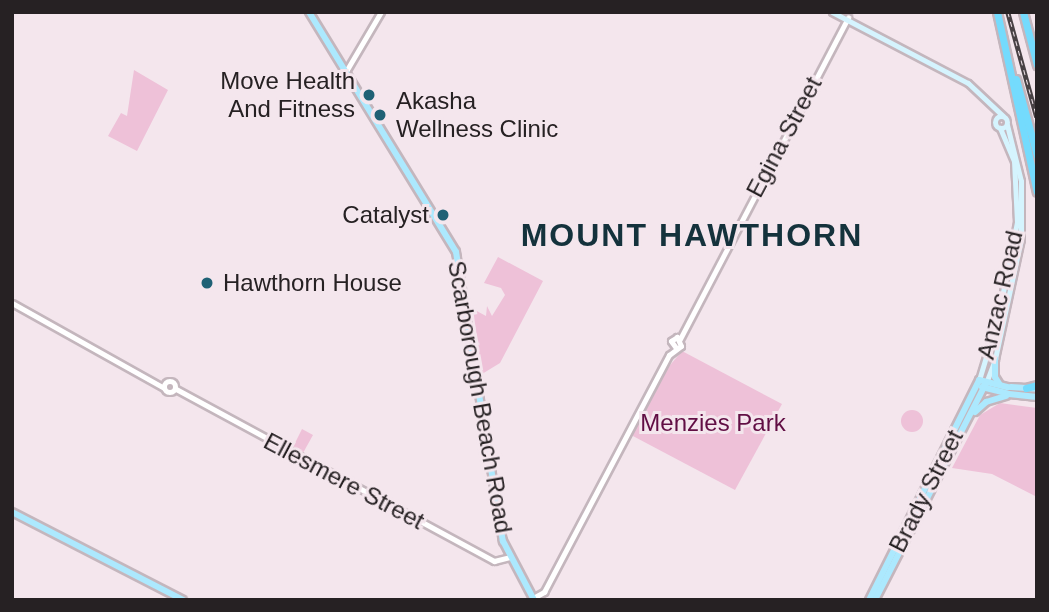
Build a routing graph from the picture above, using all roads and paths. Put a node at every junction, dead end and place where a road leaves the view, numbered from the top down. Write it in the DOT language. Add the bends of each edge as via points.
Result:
graph roads {
  1 [pos="381,12"];
  2 [pos="832,12"];
  3 [pos="840,12"];
  4 [pos="997,12"];
  5 [pos="1023,12"];
  6 [pos="309,14"];
  7 [pos="847,18"];
  8 [pos="1037,65"];
  9 [pos="345,72"];
  10 [pos="993,108"];
  11 [pos="1003,116"];
  12 [pos="996,120"];
  13 [pos="1007,125"];
  14 [pos="1000,128"];
  15 [pos="1037,156"];
  16 [pos="1037,192"];
  17 [pos="12,303"];
  18 [pos="678,338"];
  19 [pos="673,347"];
  20 [pos="995,359"];
  21 [pos="982,384"];
  22 [pos="164,385"];
  23 [pos="1000,385"];
  24 [pos="1037,387"];
  25 [pos="1026,388"];
  26 [pos="176,391"];
  27 [pos="1010,392"];
  28 [pos="1037,397"];
  29 [pos="969,419"];
  30 [pos="12,512"];
  31 [pos="510,557"];
  32 [pos="533,599"];
  33 [pos="183,600"];
  34 [pos="869,600"];
  35 [pos="875,600"];
  1 -- 9 [label="street"];
  2 -- 7 [label="main road"];
  3 -- 7 [label="main road"];
  4 -- 15 [label="highway"];
  4 -- 16 [label="highway"];
  5 -- 8 [label="highway"];
  6 -- 9 [label="main road, Scarborough Beach Road"];
  7 -- 10 [label="main road" via="973,85"];
  7 -- 18 [label="street, Egina Street"];
  9 -- 31 [label="main road, Scarborough Beach Road" via="456,253 502,532"];
  10 -- 11 [label="main road"];
  10 -- 12 [label="main road"];
  11 -- 12 [label="main road"];
  11 -- 13 [label="main road, Anzac Road"];
  12 -- 14 [label="main road, Anzac Road"];
  13 -- 14 [label="main road"];
  13 -- 20 [label="main road, Anzac Road" via="1024,207"];
  14 -- 21 [label="main road, Anzac Road" via="1013,161 1017,222"];
  17 -- 22 [label="street, Ellesmere Street"];
  18 -- 19 [label="street"];
  18 -- 19 [label="street"];
  19 -- 32 [label="street" via="544,592"];
  20 -- 21 [label="main road, Anzac Road"];
  20 -- 23 [label="main road"];
  21 -- 23 [label="main road"];
  21 -- 27 [label="main road"];
  21 -- 29 [label="main road, Brady Street"];
  21 -- 34 [label="main road, Brady Street"];
  22 -- 26 [label="street, Ellesmere Street"];
  22 -- 26 [label="street, Ellesmere Street" via="173,382"];
  23 -- 27 [label="main road"];
  24 -- 25 [label="highway"];
  25 -- 27 [label="main road"];
  26 -- 31 [label="street, Ellesmere Street" via="494,561"];
  27 -- 28 [label="main road"];
  27 -- 29 [label="main road" via="986,402"];
  29 -- 35 [label="main road, Brady Street"];
  30 -- 33 [label="main road"];
  31 -- 32 [label="main road, Scarborough Beach Road"];
}
